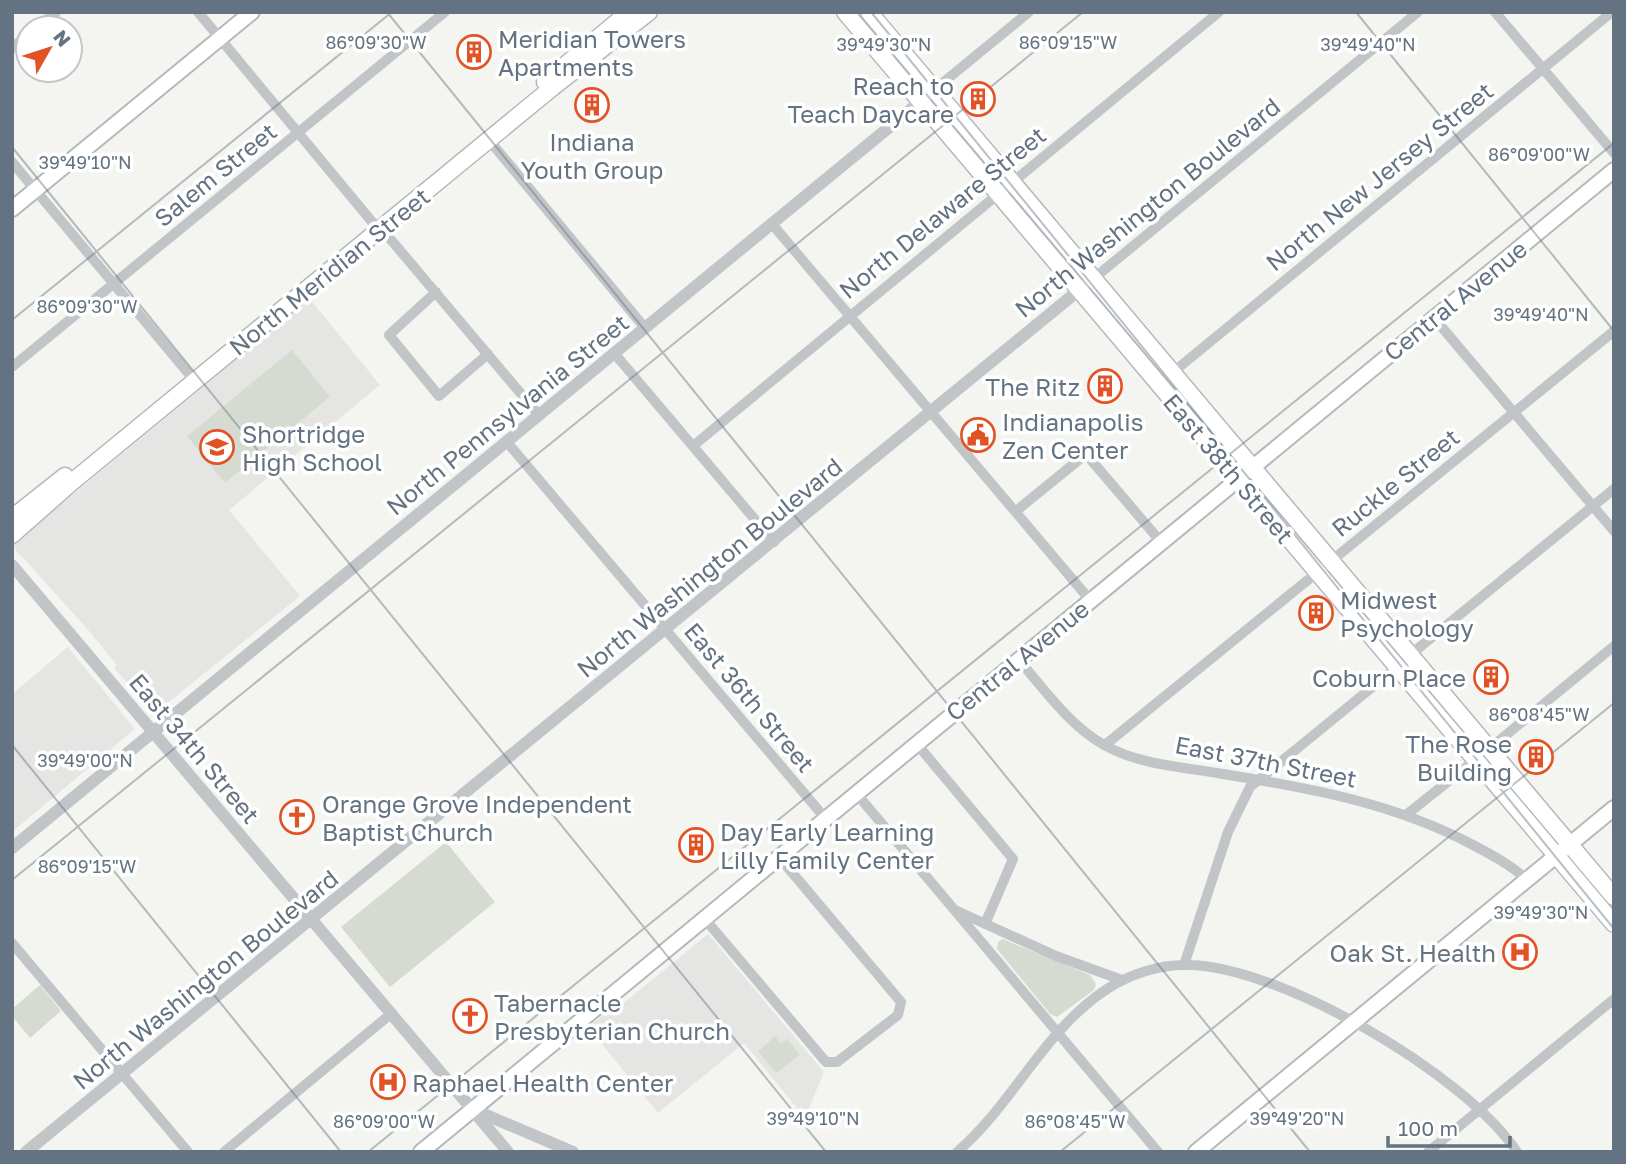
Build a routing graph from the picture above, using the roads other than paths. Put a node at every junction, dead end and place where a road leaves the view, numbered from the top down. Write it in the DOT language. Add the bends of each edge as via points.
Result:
graph roads {
  1 [pos="198,12"];
  2 [pos="252,12"];
  3 [pos="445,12"];
  4 [pos="629,12"];
  5 [pos="649,12"];
  6 [pos="845,12"];
  7 [pos="869,12"];
  8 [pos="1029,12"];
  9 [pos="1219,12"];
  10 [pos="1418,12"];
  11 [pos="1495,12"];
  12 [pos="1612,12"];
  13 [pos="220,39"];
  14 [pos="1543,69"];
  15 [pos="934,90"];
  16 [pos="920,102"];
  17 [pos="298,133"];
  18 [pos="489,140"];
  19 [pos="1614,153"];
  20 [pos="12,162"];
  21 [pos="1614,170"];
  22 [pos="1012,182"];
  23 [pos="36,190"];
  24 [pos="997,194"];
  25 [pos="12,209"];
  26 [pos="772,223"];
  27 [pos="377,226"];
  28 [pos="1093,279"];
  29 [pos="114,284"];
  30 [pos="1079,290"];
  31 [pos="436,292"];
  32 [pos="849,315"];
  33 [pos="1434,318"];
  34 [pos="645,328"];
  35 [pos="1614,331"];
  36 [pos="614,353"];
  37 [pos="488,354"];
  38 [pos="12,367"];
  39 [pos="1172,373"];
  40 [pos="189,374"];
  41 [pos="932,411"];
  42 [pos="1514,413"];
  43 [pos="539,415"];
  44 [pos="506,442"];
  45 [pos="693,446"];
  46 [pos="1252,466"];
  47 [pos="1238,478"];
  48 [pos="1614,489"];
  49 [pos="1592,506"];
  50 [pos="1016,511"];
  51 [pos="12,518"];
  52 [pos="1614,531"];
  53 [pos="12,535"];
  54 [pos="774,542"];
  55 [pos="1161,542"];
  56 [pos="1332,562"];
  57 [pos="12,565"];
  58 [pos="1318,573"];
  59 [pos="1090,600"];
  60 [pos="666,630"];
  61 [pos="1614,646"];
  62 [pos="1410,655"];
  63 [pos="1018,659"];
  64 [pos="1397,667"];
  65 [pos="154,732"];
  66 [pos="916,743"];
  67 [pos="1105,746"];
  68 [pos="1489,749"];
  69 [pos="1475,760"];
  70 [pos="1258,780"];
  71 [pos="856,793"];
  72 [pos="1614,808"];
  73 [pos="1406,815"];
  74 [pos="825,818"];
  75 [pos="1570,844"];
  76 [pos="12,848"];
  77 [pos="1555,855"];
  78 [pos="779,857"];
  79 [pos="1526,879"];
  80 [pos="1614,897"];
  81 [pos="953,909"];
  82 [pos="704,918"];
  83 [pos="312,919"];
  84 [pos="985,924"];
  85 [pos="1614,924"];
  86 [pos="12,943"];
  87 [pos="1184,965"];
  88 [pos="1122,980"];
  89 [pos="1614,999"];
  90 [pos="392,1013"];
  91 [pos="1353,1023"];
  92 [pos="1057,1032"];
  93 [pos="121,1073"];
  94 [pos="472,1109"];
  95 [pos="1480,1109"];
  96 [pos="26,1152"];
  97 [pos="188,1152"];
  98 [pos="224,1152"];
  99 [pos="421,1152"];
  100 [pos="508,1152"];
  101 [pos="573,1152"];
  102 [pos="957,1152"];
  103 [pos="1158,1152"];
  104 [pos="1195,1152"];
  105 [pos="1428,1152"];
  106 [pos="1517,1152"];
  1 -- 13 [label="street"];
  2 -- 13 [label="main road"];
  3 -- 17 [label="street, Salem Street"];
  4 -- 27 [label="main road, North Meridian Street"];
  5 -- 18 [label="main road, North Meridian Street"];
  6 -- 16 [label="main road, East 38th Street"];
  7 -- 15 [label="main road, East 38th Street"];
  8 -- 15 [label="street, North Pennsylvania Street"];
  9 -- 22 [label="street, North Delaware Street"];
  10 -- 28 [label="street, North Washington Boulevard"];
  11 -- 14 [label="street"];
  12 -- 14 [label="street, North New Jersey Street"];
  13 -- 17 [label="street"];
  13 -- 23 [label="main road"];
  14 -- 19 [label="street"];
  14 -- 39 [label="street, North New Jersey Street"];
  15 -- 16 [label="street, North Pennsylvania Street"];
  15 -- 22 [label="main road, East 38th Street"];
  16 -- 24 [label="main road, East 38th Street"];
  16 -- 26 [label="street, North Pennsylvania Street"];
  17 -- 27 [label="street"];
  17 -- 29 [label="street, Salem Street"];
  18 -- 27 [label="main road, North Meridian Street"];
  18 -- 34 [label="street"];
  20 -- 23 [label="street"];
  21 -- 33 [label="main road, Central Avenue"];
  22 -- 24 [label="street, North Delaware Street"];
  22 -- 28 [label="main road, East 38th Street"];
  23 -- 25 [label="main road"];
  23 -- 29 [label="street"];
  24 -- 30 [label="main road, East 38th Street"];
  24 -- 32 [label="street, North Delaware Street"];
  26 -- 32 [label="street"];
  26 -- 34 [label="street, North Pennsylvania Street"];
  27 -- 31 [label="street"];
  27 -- 40 [label="main road, North Meridian Street"];
  27 -- 53 [label="main road, North Meridian Street"];
  28 -- 30 [label="street, North Washington Boulevard"];
  28 -- 39 [label="main road, East 38th Street"];
  29 -- 38 [label="street, Salem Street"];
  29 -- 40 [label="street"];
  30 -- 41 [label="street, North Washington Boulevard"];
  30 -- 47 [label="main road, East 38th Street"];
  31 -- 37 [label="street"];
  31 -- 37 [label="street" via="389,335 412,364 439,396"];
  32 -- 41 [label="street"];
  32 -- 45 [label="street, North Delaware Street"];
  33 -- 42 [label="street"];
  33 -- 46 [label="main road, Central Avenue"];
  34 -- 36 [label="street, North Pennsylvania Street"];
  35 -- 42 [label="street, Ruckle Street"];
  36 -- 43 [label="street, North Pennsylvania Street"];
  36 -- 45 [label="street"];
  37 -- 43 [label="street"];
  39 -- 46 [label="main road, East 38th Street"];
  40 -- 51 [label="main road, North Meridian Street"];
  41 -- 50 [label="street"];
  41 -- 54 [label="street, North Washington Boulevard"];
  42 -- 49 [label="street"];
  42 -- 56 [label="street, Ruckle Street"];
  43 -- 44 [label="street, North Pennsylvania Street"];
  44 -- 60 [label="street, East 36th Street"];
  44 -- 65 [label="street, North Pennsylvania Street"];
  45 -- 54 [label="street"];
  46 -- 47 [label="main road, Central Avenue"];
  46 -- 56 [label="main road, East 38th Street"];
  47 -- 55 [label="main road, Central Avenue"];
  47 -- 58 [label="main road, East 38th Street"];
  48 -- 49 [label="street"];
  49 -- 52 [label="street"];
  49 -- 62 [label="street"];
  50 -- 55 [label="street" via="1086,454"];
  50 -- 59 [label="street"];
  54 -- 60 [label="street, North Washington Boulevard"];
  55 -- 59 [label="main road, Central Avenue"];
  56 -- 58 [label="street, Ruckle Street"];
  56 -- 62 [label="main road, East 38th Street"];
  57 -- 65 [label="street, East 34th Street"];
  58 -- 64 [label="main road, East 38th Street"];
  58 -- 67 [label="street, Ruckle Street"];
  59 -- 63 [label="main road, Central Avenue"];
  60 -- 74 [label="street, East 36th Street"];
  60 -- 83 [label="street, North Washington Boulevard"];
  61 -- 68 [label="street"];
  62 -- 68 [label="main road, East 38th Street"];
  63 -- 66 [label="main road, Central Avenue"];
  63 -- 67 [label="street, East 37th Street" via="1076,724"];
  64 -- 69 [label="main road, East 38th Street"];
  64 -- 70 [label="street"];
  65 -- 76 [label="street, North Pennsylvania Street"];
  65 -- 83 [label="street, East 34th Street"];
  66 -- 71 [label="main road, Central Avenue"];
  66 -- 84 [label="street" via="1013,859"];
  67 -- 70 [label="street, East 37th Street" via="1148,761"];
  68 -- 75 [label="main road, East 38th Street"];
  69 -- 73 [label="street"];
  69 -- 77 [label="main road, East 38th Street"];
  70 -- 73 [label="street, East 37th Street" via="1329,792"];
  70 -- 87 [label="street" via="1247,790 1232,822"];
  71 -- 74 [label="main road, Central Avenue"];
  71 -- 81 [label="street"];
  72 -- 75 [label="main road"];
  73 -- 79 [label="street, East 37th Street" via="1480,849"];
  74 -- 78 [label="main road, Central Avenue"];
  75 -- 77 [label="main road"];
  75 -- 80 [label="main road, East 38th Street"];
  77 -- 79 [label="main road"];
  77 -- 85 [label="main road, East 38th Street"];
  78 -- 82 [label="main road, Central Avenue"];
  78 -- 82 [label="street" via="901,1002 900,1012 838,1062 825,1062"];
  79 -- 91 [label="main road"];
  81 -- 84 [label="street"];
  81 -- 92 [label="street"];
  82 -- 94 [label="main road, Central Avenue"];
  83 -- 90 [label="street, East 34th Street"];
  83 -- 93 [label="street, North Washington Boulevard"];
  84 -- 88 [label="street"];
  86 -- 93 [label="street"];
  87 -- 88 [label="street"];
  87 -- 91 [label="street" via="1254,978"];
  88 -- 92 [label="street"];
  89 -- 95 [label="street"];
  90 -- 94 [label="street, East 34th Street"];
  90 -- 98 [label="street"];
  91 -- 95 [label="street" via="1421,1064"];
  91 -- 104 [label="main road"];
  92 -- 102 [label="street" via="1006,1102"];
  92 -- 103 [label="street"];
  93 -- 96 [label="street, North Washington Boulevard"];
  93 -- 97 [label="street"];
  94 -- 99 [label="main road, Central Avenue"];
  94 -- 100 [label="street, East 34th Street"];
  94 -- 101 [label="street"];
  95 -- 105 [label="street"];
  95 -- 106 [label="street"];
}
